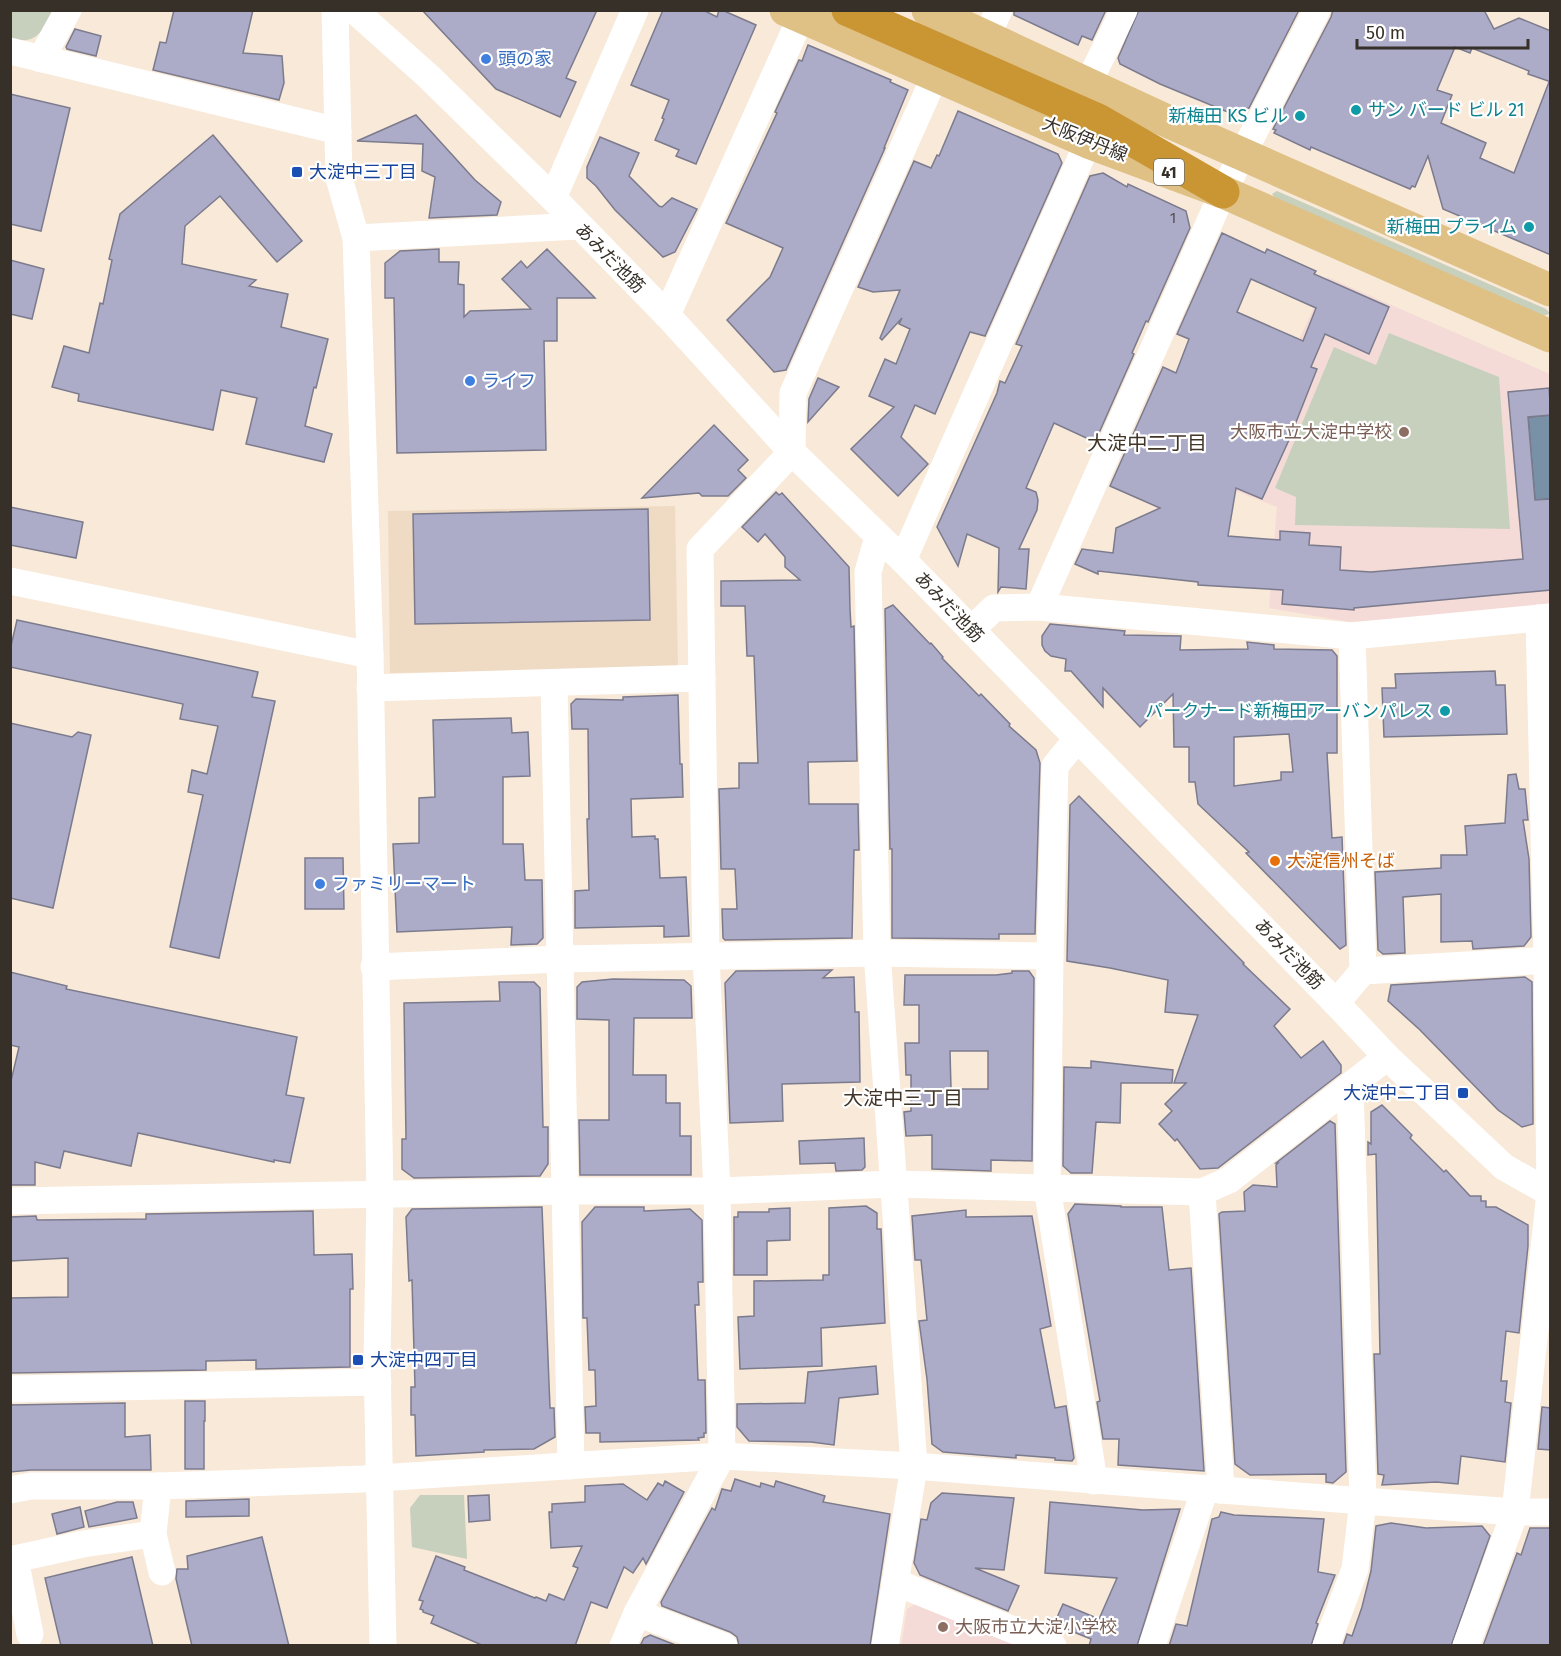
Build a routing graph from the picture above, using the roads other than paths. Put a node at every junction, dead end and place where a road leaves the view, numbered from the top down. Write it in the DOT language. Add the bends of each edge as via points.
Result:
graph roads {
  1 [pos="68,10"];
  2 [pos="335,10"];
  3 [pos="354,10"];
  4 [pos="635,10"];
  5 [pos="848,10"];
  6 [pos="928,10"];
  7 [pos="1124,10"];
  8 [pos="1317,10"];
  9 [pos="794,14"];
  10 [pos="993,23"];
  11 [pos="10,51"];
  12 [pos="41,59"];
  13 [pos="935,76"];
  14 [pos="1088,84"];
  15 [pos="338,131"];
  16 [pos="1088,142"];
  17 [pos="1242,154"];
  18 [pos="1223,192"];
  19 [pos="553,198"];
  20 [pos="578,226"];
  21 [pos="356,238"];
  22 [pos="1551,290"];
  23 [pos="667,315"];
  24 [pos="1551,336"];
  25 [pos="792,452"];
  26 [pos="878,537"];
  27 [pos="903,560"];
  28 [pos="10,581"];
  29 [pos="1039,607"];
  30 [pos="1545,618"];
  31 [pos="971,630"];
  32 [pos="1352,636"];
  33 [pos="370,655"];
  34 [pos="702,678"];
  35 [pos="554,684"];
  36 [pos="370,688"];
  37 [pos="1077,739"];
  38 [pos="877,953"];
  39 [pos="706,956"];
  40 [pos="1050,956"];
  41 [pos="561,958"];
  42 [pos="1549,960"];
  43 [pos="374,967"];
  44 [pos="1363,971"];
  45 [pos="1336,1003"];
  46 [pos="1387,1057"];
  47 [pos="1350,1086"];
  48 [pos="894,1184"];
  49 [pos="1047,1187"];
  50 [pos="563,1191"];
  51 [pos="717,1191"];
  52 [pos="1202,1192"];
  53 [pos="1550,1193"];
  54 [pos="380,1195"];
  55 [pos="10,1200"];
  56 [pos="378,1382"];
  57 [pos="1540,1383"];
  58 [pos="10,1389"];
  59 [pos="722,1456"];
  60 [pos="571,1466"];
  61 [pos="914,1466"];
  62 [pos="381,1478"];
  63 [pos="1094,1481"];
  64 [pos="158,1486"];
  65 [pos="10,1490"];
  66 [pos="1213,1490"];
  67 [pos="1363,1501"];
  68 [pos="1515,1512"];
  69 [pos="1551,1512"];
  70 [pos="153,1534"];
  71 [pos="13,1560"];
  72 [pos="162,1572"];
  73 [pos="895,1582"];
  74 [pos="638,1612"];
  75 [pos="30,1634"];
  76 [pos="383,1646"];
  77 [pos="623,1646"];
  78 [pos="724,1646"];
  79 [pos="885,1646"];
  80 [pos="1053,1646"];
  81 [pos="1152,1646"];
  82 [pos="1326,1646"];
  83 [pos="1466,1646"];
  1 -- 12 [label="street"];
  2 -- 15 [label="street"];
  3 -- 19 [label="street, あみだ池筋"];
  4 -- 19 [label="street"];
  5 -- 18 [label="highway" via="1098,120"];
  6 -- 10 [label="main road"];
  7 -- 14 [label="street"];
  8 -- 17 [label="street"];
  9 -- 13 [label="main road, 大阪伊丹線 / 41"];
  9 -- 23 [label="street"];
  10 -- 14 [label="main road"];
  11 -- 12 [label="street"];
  12 -- 15 [label="street"];
  13 -- 16 [label="main road, 大阪伊丹線 / 41"];
  13 -- 25 [label="street" via="793,393"];
  14 -- 17 [label="main road"];
  15 -- 21 [label="street" via="339,178"];
  16 -- 18 [label="main road, 大阪伊丹線 / 41"];
  16 -- 27 [label="street"];
  17 -- 18 [label="street"];
  17 -- 22 [label="main road"];
  18 -- 24 [label="main road, 大阪伊丹線 / 41"];
  18 -- 29 [label="street"];
  19 -- 20 [label="street, あみだ池筋"];
  20 -- 21 [label="street"];
  20 -- 23 [label="street, あみだ池筋"];
  21 -- 33 [label="street"];
  23 -- 25 [label="street, あみだ池筋"];
  25 -- 26 [label="street, あみだ池筋"];
  25 -- 34 [label="street" via="700,549"];
  26 -- 27 [label="street, あみだ池筋"];
  26 -- 38 [label="street" via="868,572"];
  27 -- 31 [label="street, あみだ池筋"];
  28 -- 33 [label="street"];
  29 -- 31 [label="street" via="994,608"];
  29 -- 32 [label="street"];
  30 -- 32 [label="street"];
  30 -- 42 [label="street"];
  31 -- 37 [label="street, あみだ池筋"];
  32 -- 44 [label="street"];
  33 -- 36 [label="street"];
  34 -- 35 [label="street"];
  34 -- 39 [label="street"];
  35 -- 36 [label="street"];
  35 -- 41 [label="street"];
  36 -- 43 [label="street"];
  37 -- 40 [label="street" via="1055,766"];
  37 -- 45 [label="street, あみだ池筋"];
  38 -- 39 [label="street"];
  38 -- 40 [label="street"];
  38 -- 48 [label="street"];
  39 -- 41 [label="street"];
  39 -- 51 [label="street"];
  40 -- 49 [label="street"];
  41 -- 43 [label="street"];
  41 -- 50 [label="street"];
  42 -- 44 [label="street"];
  42 -- 53 [label="street"];
  43 -- 54 [label="street"];
  44 -- 45 [label="street"];
  45 -- 46 [label="street, あみだ池筋"];
  46 -- 47 [label="street"];
  46 -- 53 [label="street, あみだ池筋" via="1504,1167"];
  47 -- 52 [label="street" via="1229,1180"];
  47 -- 67 [label="street"];
  48 -- 49 [label="street"];
  48 -- 51 [label="street"];
  48 -- 61 [label="street"];
  49 -- 52 [label="street"];
  49 -- 63 [label="street"];
  50 -- 51 [label="street"];
  50 -- 54 [label="street"];
  50 -- 60 [label="street"];
  51 -- 59 [label="street"];
  52 -- 66 [label="street"];
  53 -- 57 [label="street"];
  54 -- 55 [label="street"];
  54 -- 56 [label="street"];
  56 -- 58 [label="street"];
  56 -- 62 [label="street"];
  57 -- 68 [label="street"];
  59 -- 60 [label="street"];
  59 -- 61 [label="street"];
  59 -- 74 [label="street"];
  60 -- 62 [label="street"];
  61 -- 63 [label="street"];
  61 -- 73 [label="street"];
  62 -- 64 [label="street"];
  62 -- 76 [label="street"];
  63 -- 66 [label="street"];
  64 -- 65 [label="street" via="31,1486"];
  64 -- 70 [label="street"];
  66 -- 67 [label="street"];
  66 -- 81 [label="street"];
  67 -- 68 [label="street"];
  67 -- 82 [label="street" via="1355,1569"];
  68 -- 69 [label="street"];
  68 -- 83 [label="street"];
  70 -- 71 [label="street"];
  70 -- 72 [label="street"];
  71 -- 75 [label="street"];
  73 -- 79 [label="street"];
  73 -- 80 [label="street"];
  74 -- 77 [label="street"];
  74 -- 78 [label="street"];
}
